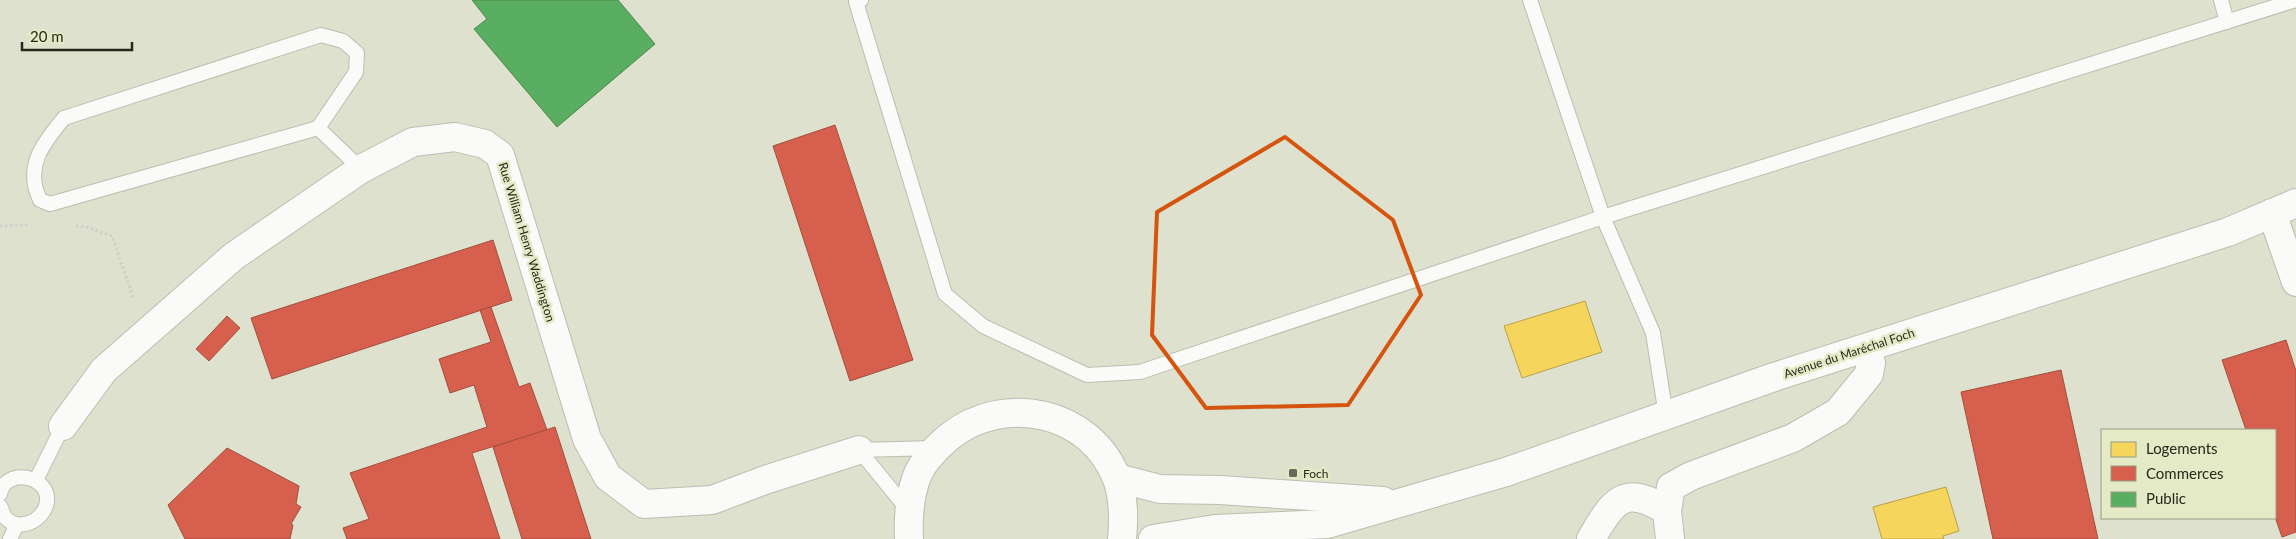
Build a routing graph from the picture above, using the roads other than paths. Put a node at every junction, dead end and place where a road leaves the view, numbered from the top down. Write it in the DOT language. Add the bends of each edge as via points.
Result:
graph roads {
  1 [pos="1530,0"];
  2 [pos="2221,0"];
  3 [pos="2296,0"];
  4 [pos="858,1"];
  5 [pos="2227,22"];
  6 [pos="318,128"];
  7 [pos="361,169"];
  8 [pos="2284,208"];
  9 [pos="1603,217"];
  10 [pos="2296,282"];
  11 [pos="1866,348"];
  12 [pos="1666,416"];
  13 [pos="63,426"];
  14 [pos="935,448"];
  15 [pos="859,450"];
  16 [pos="1117,478"];
  17 [pos="36,480"];
  18 [pos="0,492"];
  19 [pos="1402,502"];
  20 [pos="0,506"];
  21 [pos="908,510"];
  22 [pos="1667,511"];
  23 [pos="18,524"];
  24 [pos="10,539"];
  25 [pos="910,539"];
  26 [pos="1122,539"];
  27 [pos="1153,539"];
  28 [pos="1591,539"];
  29 [pos="1670,539"];
  1 -- 9 [label="lane"];
  2 -- 5 [label="lane"];
  3 -- 5 [label="lane"];
  4 -- 9 [label="lane" via="945,294 983,326 1087,374 1140,372"];
  5 -- 9 [label="lane"];
  6 -- 6 [label="lane" via="356,72 357,54 343,40 321,35 64,118 44,142 33,168 34,188 40,200 50,204"];
  6 -- 7 [label="lane"];
  7 -- 13 [label="main road, Rue William Henry Waddington" via="234,256 104,370"];
  7 -- 15 [label="main road, Rue William Henry Waddington" via="413,142 455,137 485,144 500,155 587,439 608,477 644,504 712,500"];
  8 -- 10 [label="main road"];
  8 -- 11 [label="main road, Avenue du Maréchal Foch" via="2228,232"];
  9 -- 12 [label="lane" via="1653,333"];
  11 -- 12 [label="main road, Avenue du Maréchal Foch"];
  11 -- 22 [label="main road" via="1872,363 1869,374 1838,412 1793,438 1691,476 1671,487"];
  12 -- 19 [label="main road, Avenue du Maréchal Foch" via="1506,472"];
  13 -- 17 [label="lane"];
  14 -- 15 [label="lane, Rue William Henry Waddington"];
  14 -- 16 [label="main road" via="964,425 998,413 1034,413 1069,424 1098,447"];
  14 -- 21 [label="main road" via="916,477"];
  15 -- 21 [label="lane"];
  16 -- 19 [label="main road" via="1160,489"];
  16 -- 26 [label="main road" via="1125,512"];
  17 -- 18 [label="lane" via="22,476 9,480"];
  17 -- 23 [label="lane" via="44,489 47,502 41,516 31,523"];
  19 -- 27 [label="main road, Avenue du Maréchal Foch" via="1327,524 1215,530"];
  20 -- 23 [label="lane" via="6,518"];
  21 -- 25 [label="main road"];
  22 -- 28 [label="main road" via="1649,499 1633,496 1616,502"];
  22 -- 29 [label="main road"];
  23 -- 24 [label="lane"];
}
